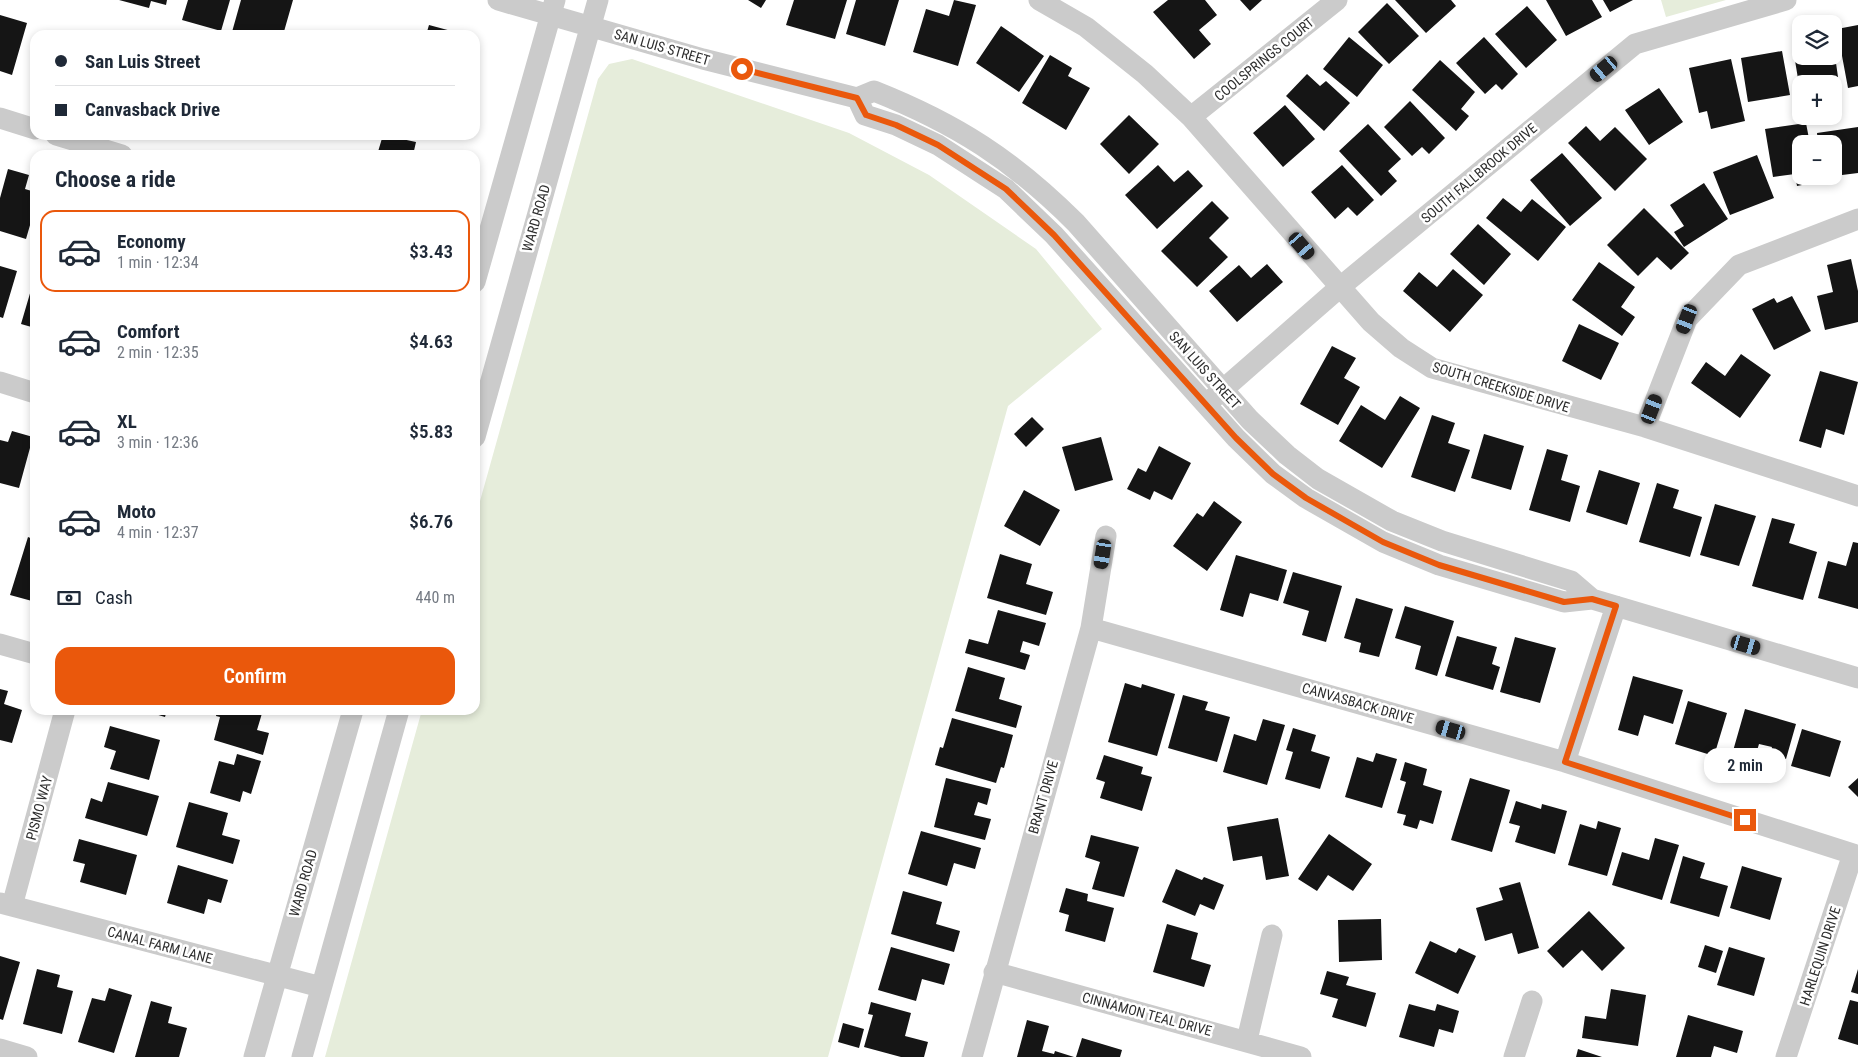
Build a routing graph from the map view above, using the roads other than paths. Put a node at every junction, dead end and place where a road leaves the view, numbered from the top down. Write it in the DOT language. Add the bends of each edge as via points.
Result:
graph roads {
  1 [pos="498,0"];
  2 [pos="598,0"];
  3 [pos="1039,0"];
  4 [pos="1337,0"];
  5 [pos="1786,0"];
  6 [pos="553,8"];
  7 [pos="590,27"];
  8 [pos="857,98"];
  9 [pos="1191,117"];
  10 [pos="0,118"];
  11 [pos="30,127"];
  12 [pos="72,140"];
  13 [pos="106,150"];
  14 [pos="1858,219"];
  15 [pos="480,264"];
  16 [pos="1339,288"];
  17 [pos="0,382"];
  18 [pos="1221,390"];
  19 [pos="30,391"];
  20 [pos="1205,406"];
  21 [pos="480,419"];
  22 [pos="1645,428"];
  23 [pos="1858,496"];
  24 [pos="1106,536"];
  25 [pos="1592,599"];
  26 [pos="1616,606"];
  27 [pos="1091,628"];
  28 [pos="0,644"];
  29 [pos="30,653"];
  30 [pos="1858,678"];
  31 [pos="63,715"];
  32 [pos="351,715"];
  33 [pos="397,715"];
  34 [pos="1565,762"];
  35 [pos="1853,854"];
  36 [pos="6,904"];
  37 [pos="1272,935"];
  38 [pos="994,972"];
  39 [pos="277,976"];
  40 [pos="321,988"];
  41 [pos="1532,1002"];
  42 [pos="1247,1040"];
  43 [pos="0,1049"];
  44 [pos="27,1057"];
  45 [pos="254,1057"];
  46 [pos="302,1057"];
  47 [pos="972,1057"];
  48 [pos="1301,1057"];
  49 [pos="1514,1057"];
  50 [pos="1786,1057"];
  1 -- 6 [label="street, SAN LUIS STREET"];
  2 -- 7 [label="street, WARD ROAD"];
  3 -- 9 [label="street, SOUTH CREEKSIDE DRIVE" via="1086,27 1146,74"];
  4 -- 9 [label="street, COOLSPRINGS COURT"];
  5 -- 16 [label="street, SOUTH FALLBROOK DRIVE" via="1635,44"];
  6 -- 7 [label="street, SAN LUIS STREET"];
  6 -- 15 [label="street"];
  7 -- 8 [label="street, SAN LUIS STREET"];
  7 -- 21 [label="street, WARD ROAD"];
  8 -- 18 [label="street, SAN LUIS STREET" via="874,91 904,103 948,123 1020,172 1076,223"];
  8 -- 20 [label="street, SAN LUIS STREET" via="866,115 938,145 1006,189 1054,235"];
  9 -- 16 [label="street, SOUTH CREEKSIDE DRIVE"];
  10 -- 11 [label="street"];
  12 -- 13 [label="street"];
  14 -- 22 [label="street" via="1739,265 1687,319"];
  16 -- 18 [label="street, SOUTH FALLBROOK DRIVE"];
  16 -- 22 [label="street, SOUTH CREEKSIDE DRIVE" via="1401,348 1432,368"];
  17 -- 19 [label="street"];
  18 -- 20 [label="street, SOUTH FALLBROOK DRIVE"];
  18 -- 25 [label="street, SAN LUIS STREET" via="1287,455 1350,498 1392,521 1442,541 1571,581"];
  20 -- 25 [label="street, SAN LUIS STREET" via="1273,474 1339,519 1383,542 1439,565 1564,602"];
  22 -- 23 [label="street, SOUTH CREEKSIDE DRIVE"];
  24 -- 27 [label="street, BRANT DRIVE"];
  25 -- 26 [label="street, SAN LUIS STREET"];
  26 -- 30 [label="street, SAN LUIS STREET"];
  26 -- 34 [label="street"];
  27 -- 34 [label="street, CANVASBACK DRIVE"];
  27 -- 38 [label="street, BRANT DRIVE"];
  28 -- 29 [label="street"];
  31 -- 36 [label="street, PISMO WAY"];
  32 -- 39 [label="street, WARD ROAD"];
  33 -- 40 [label="street"];
  34 -- 35 [label="street, CANVASBACK DRIVE"];
  35 -- 50 [label="street, HARLEQUIN DRIVE"];
  36 -- 39 [label="street, CANAL FARM LANE"];
  37 -- 42 [label="street"];
  38 -- 42 [label="street, CINNAMON TEAL DRIVE"];
  38 -- 47 [label="street, BRANT DRIVE"];
  39 -- 40 [label="street, CANAL FARM LANE"];
  39 -- 45 [label="street, WARD ROAD"];
  40 -- 46 [label="street"];
  41 -- 49 [label="street"];
  42 -- 48 [label="street, CINNAMON TEAL DRIVE"];
  43 -- 44 [label="street"];
}
